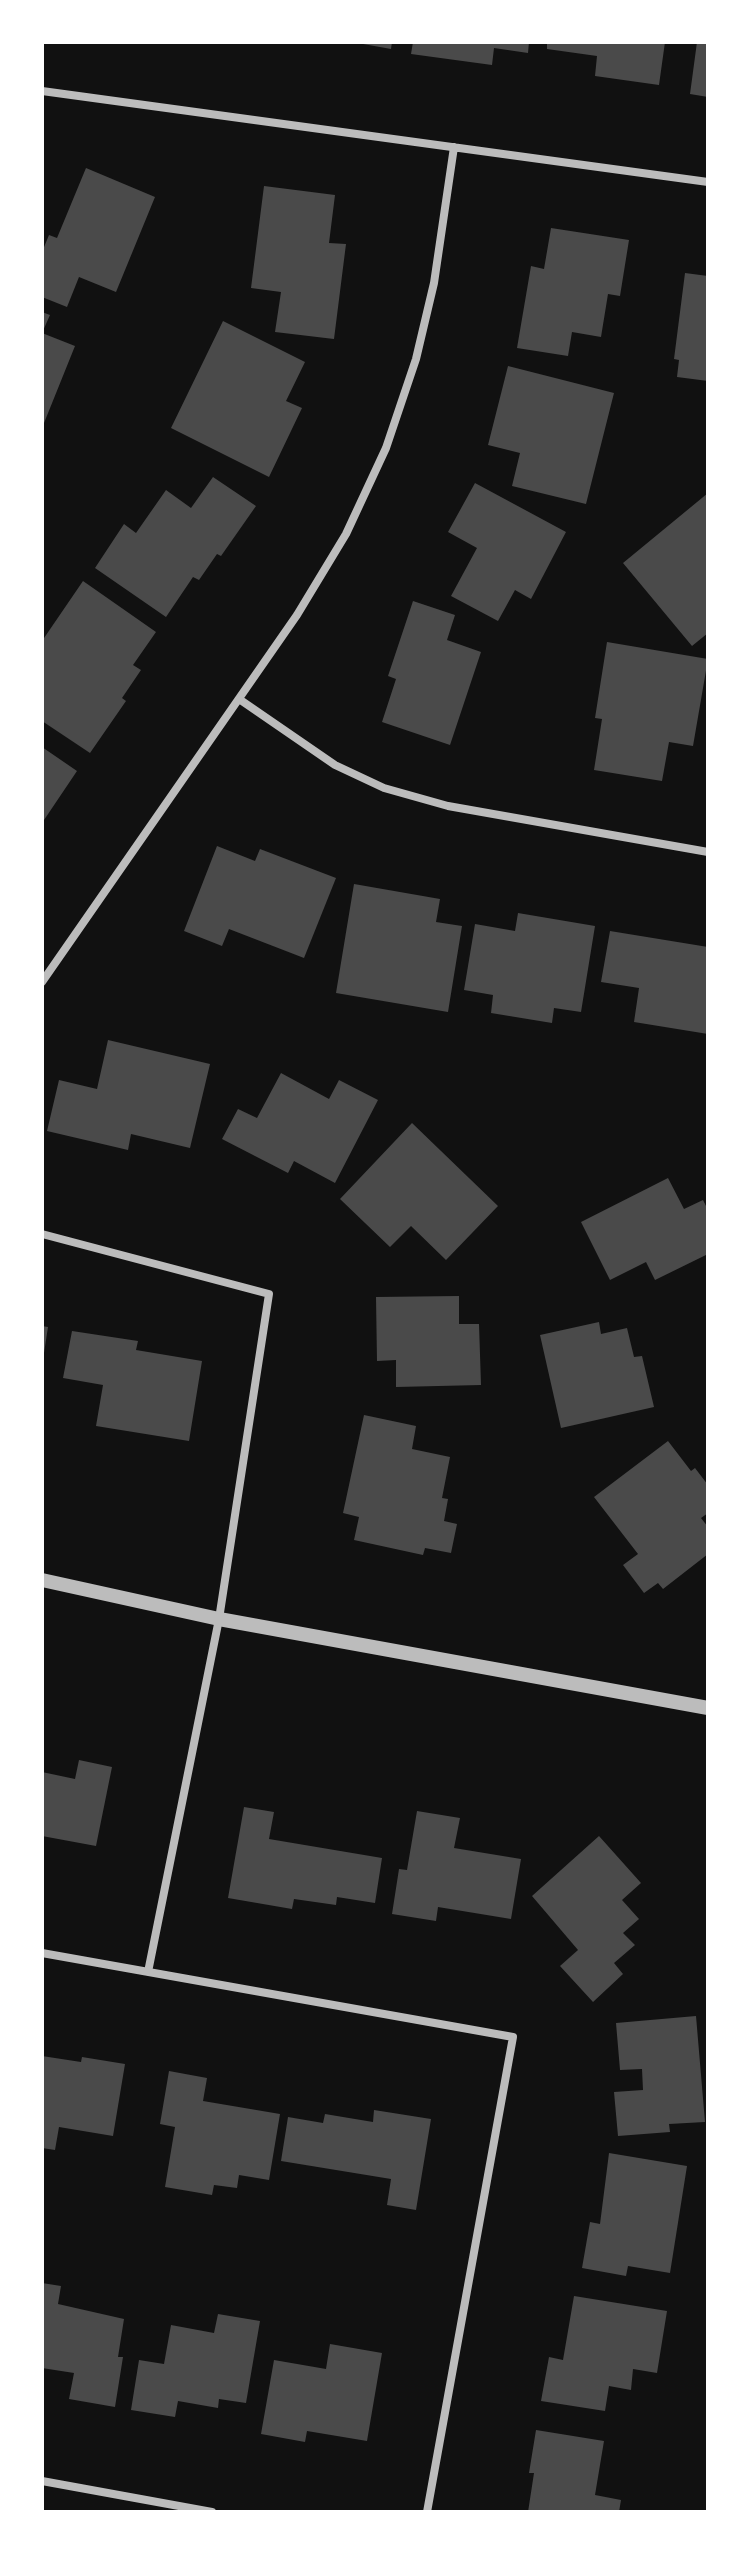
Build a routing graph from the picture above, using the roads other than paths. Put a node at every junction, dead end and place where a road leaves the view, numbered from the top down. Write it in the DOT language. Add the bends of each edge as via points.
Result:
graph roads {
  1 [pos="42,91"];
  2 [pos="454,147"];
  3 [pos="708,182"];
  4 [pos="239,699"];
  5 [pos="708,852"];
  6 [pos="42,982"];
  7 [pos="42,1234"];
  8 [pos="42,1580"];
  9 [pos="219,1619"];
  10 [pos="708,1708"];
  11 [pos="42,1953"];
  12 [pos="148,1972"];
  13 [pos="42,2481"];
  14 [pos="212,2512"];
  15 [pos="427,2512"];
  1 -- 2 [label="street"];
  2 -- 3 [label="street"];
  2 -- 4 [label="street" via="434,283 386,448 346,534"];
  4 -- 5 [label="street" via="335,765 384,788 448,806"];
  4 -- 6 [label="street"];
  7 -- 9 [label="street" via="269,1294"];
  8 -- 9 [label="street"];
  9 -- 10 [label="street"];
  9 -- 12 [label="street"];
  11 -- 12 [label="street"];
  12 -- 15 [label="street" via="513,2037"];
  13 -- 14 [label="street"];
}
